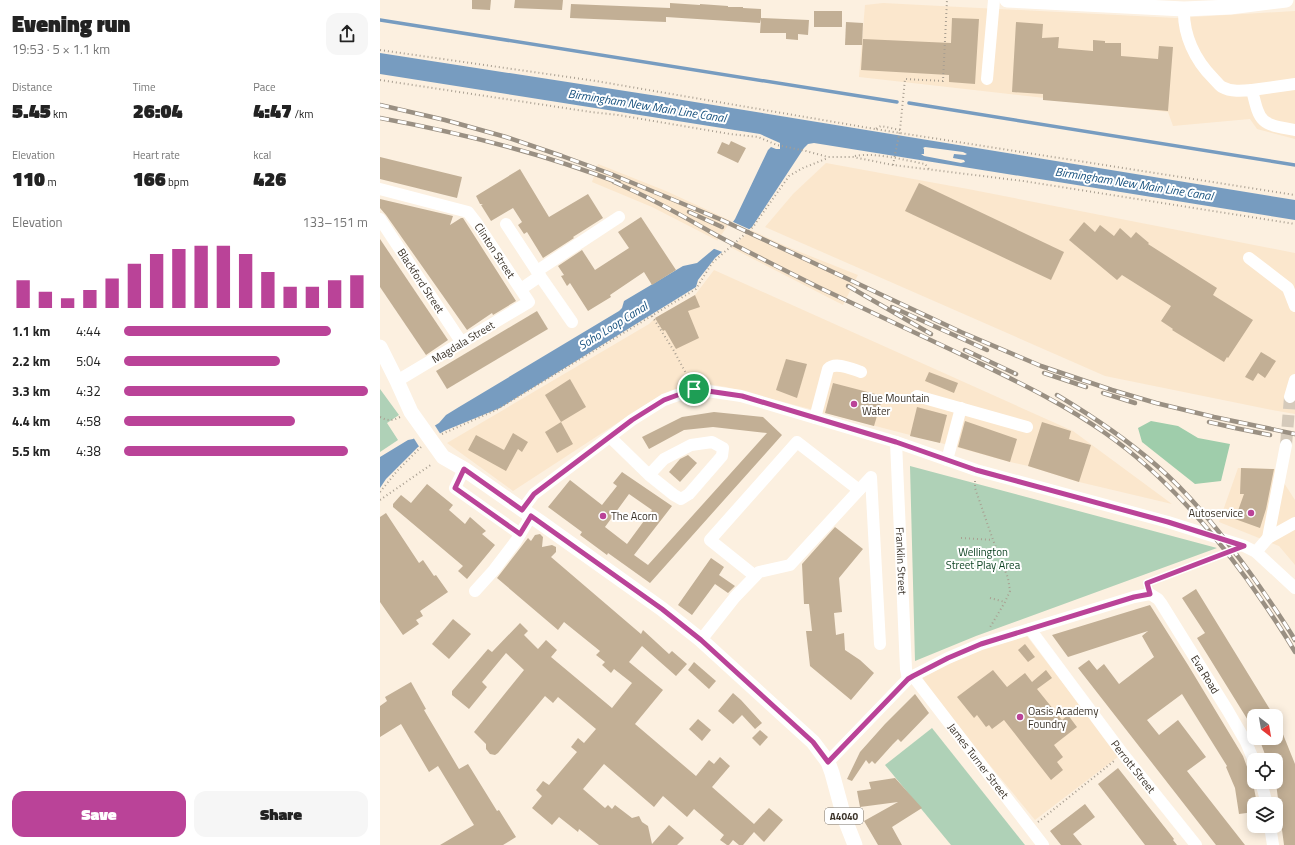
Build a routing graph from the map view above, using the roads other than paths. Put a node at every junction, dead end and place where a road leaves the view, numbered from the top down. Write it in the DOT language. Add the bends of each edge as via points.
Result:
graph roads {
  1 [pos="994,0"];
  2 [pos="1007,0"];
  3 [pos="1286,0"];
  4 [pos="1230,3"];
  5 [pos="1184,9"];
  6 [pos="987,79"];
  7 [pos="1295,84"];
  8 [pos="1252,90"];
  9 [pos="1295,130"];
  10 [pos="380,190"];
  11 [pos="619,217"];
  12 [pos="380,219"];
  13 [pos="506,224"];
  14 [pos="1249,258"];
  15 [pos="539,273"];
  16 [pos="521,289"];
  17 [pos="529,302"];
  18 [pos="1295,306"];
  19 [pos="572,322"];
  20 [pos="462,343"];
  21 [pos="380,347"];
  22 [pos="861,372"];
  23 [pos="1295,380"];
  24 [pos="397,381"];
  25 [pos="917,396"];
  26 [pos="1290,397"];
  27 [pos="961,408"];
  28 [pos="815,418"];
  29 [pos="1027,427"];
  30 [pos="610,437"];
  31 [pos="896,442"];
  32 [pos="1286,445"];
  33 [pos="947,460"];
  34 [pos="464,469"];
  35 [pos="649,475"];
  36 [pos="859,490"];
  37 [pos="526,513"];
  38 [pos="1295,523"];
  39 [pos="520,534"];
  40 [pos="1268,538"];
  41 [pos="1256,552"];
  42 [pos="755,576"];
  43 [pos="1295,588"];
  44 [pos="475,591"];
  45 [pos="1030,629"];
  46 [pos="701,640"];
  47 [pos="880,644"];
  48 [pos="910,678"];
  49 [pos="1251,753"];
  50 [pos="828,762"];
  51 [pos="1271,833"];
  52 [pos="855,845"];
  53 [pos="1043,845"];
  54 [pos="1196,845"];
  55 [pos="1272,845"];
  1 -- 6 [label="street"];
  2 -- 5 [label="main road"];
  3 -- 4 [label="main road"];
  4 -- 5 [label="main road"];
  5 -- 8 [label="street" via="1186,31 1194,52 1206,70 1221,86 1238,91"];
  7 -- 8 [label="street"];
  8 -- 9 [label="street" via="1264,122 1271,126"];
  10 -- 16 [label="street, Clinton Street" via="468,212"];
  11 -- 15 [label="street"];
  12 -- 20 [label="street, Blackford Street"];
  13 -- 15 [label="street"];
  14 -- 18 [label="street" via="1288,288"];
  15 -- 16 [label="street"];
  15 -- 19 [label="street"];
  16 -- 17 [label="street, Clinton Street"];
  17 -- 20 [label="street, Magdala Street"];
  20 -- 24 [label="street, Magdala Street"];
  21 -- 24 [label="main road, A4040"];
  22 -- 28 [label="street" via="831,366"];
  23 -- 26 [label="street"];
  24 -- 34 [label="main road, A4040" via="414,417 442,456"];
  25 -- 27 [label="street"];
  27 -- 29 [label="street"];
  27 -- 33 [label="street"];
  28 -- 30 [label="street" via="742,396 694,389 664,400"];
  28 -- 31 [label="street"];
  30 -- 35 [label="street"];
  30 -- 37 [label="street" via="534,494"];
  31 -- 33 [label="street"];
  31 -- 48 [label="street, Franklin Street" via="906,669"];
  32 -- 40 [label="street"];
  33 -- 41 [label="street" via="1168,522"];
  34 -- 37 [label="main road, A4040"];
  34 -- 39 [label="street" via="455,488"];
  35 -- 35 [label="street" via="664,459 691,445 712,442 723,448 722,456 689,494 681,499"];
  36 -- 42 [label="street" via="790,565 759,572"];
  36 -- 42 [label="street" via="797,442 710,540"];
  36 -- 47 [label="street" via="871,477"];
  37 -- 39 [label="street"];
  37 -- 46 [label="main road, A4040" via="662,609"];
  38 -- 40 [label="street"];
  39 -- 44 [label="street"];
  40 -- 41 [label="street"];
  41 -- 43 [label="street"];
  42 -- 46 [label="street"];
  45 -- 48 [label="street" via="981,644"];
  45 -- 49 [label="street, Eva Road" via="1150,594 1161,603"];
  45 -- 54 [label="street, Perrott Street" via="1123,754"];
  46 -- 50 [label="main road, A4040" via="813,742"];
  48 -- 50 [label="street"];
  48 -- 53 [label="street, James Turner Street"];
  50 -- 52 [label="main road, A4040"];
  51 -- 55 [label="street"];
}
